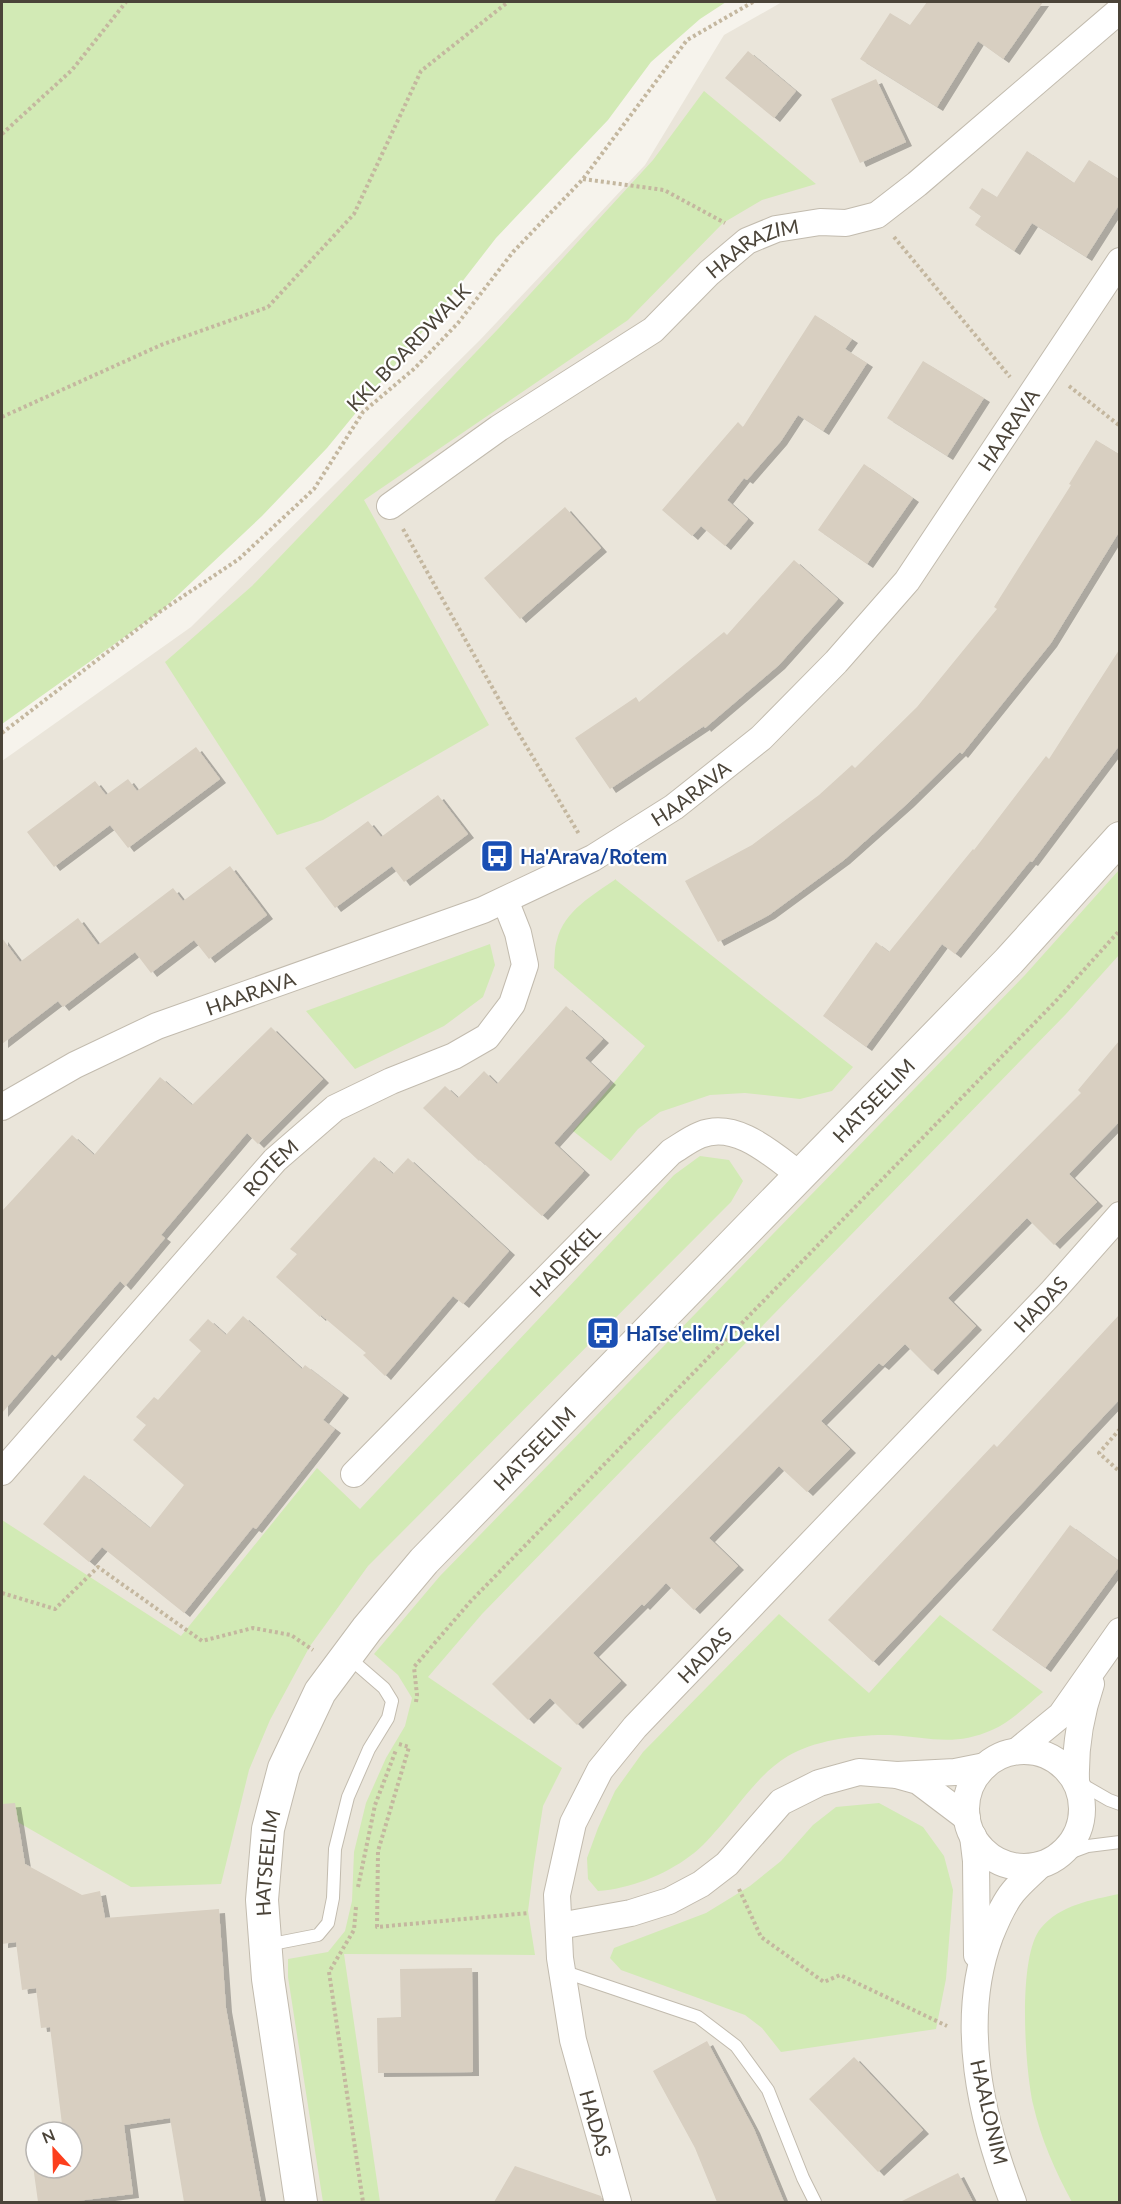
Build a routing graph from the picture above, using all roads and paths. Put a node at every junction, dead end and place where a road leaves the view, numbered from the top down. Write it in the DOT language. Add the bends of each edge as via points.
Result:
graph roads {
  1 [pos="126,2"];
  2 [pos="508,2"];
  3 [pos="753,2"];
  4 [pos="1119,10"];
  5 [pos="2,134"];
  6 [pos="583,179"];
  7 [pos="877,215"];
  8 [pos="776,229"];
  9 [pos="1119,261"];
  10 [pos="1047,369"];
  11 [pos="1027,398"];
  12 [pos="2,417"];
  13 [pos="1119,426"];
  14 [pos="390,506"];
  15 [pos="2,733"];
  16 [pos="1119,837"];
  17 [pos="593,858"];
  18 [pos="505,900"];
  19 [pos="1119,930"];
  20 [pos="2,1107"];
  21 [pos="800,1175"];
  22 [pos="1119,1215"];
  23 [pos="1119,1428"];
  24 [pos="2,1472"];
  25 [pos="1119,1472"];
  26 [pos="354,1474"];
  27 [pos="2,1593"];
  28 [pos="1119,1631"];
  29 [pos="343,1662"];
  30 [pos="1098,1664"];
  31 [pos="415,1704"];
  32 [pos="403,1734"];
  33 [pos="399,1744"];
  34 [pos="1017,1751"];
  35 [pos="985,1766"];
  36 [pos="897,1775"];
  37 [pos="1076,1781"];
  38 [pos="1119,1804"];
  39 [pos="970,1827"];
  40 [pos="1119,1842"];
  41 [pos="1047,1862"];
  42 [pos="728,1864"];
  43 [pos="358,1889"];
  44 [pos="357,1899"];
  45 [pos="558,1918"];
  46 [pos="266,1946"];
  47 [pos="562,1971"];
  48 [pos="978,1985"];
  49 [pos="975,2039"];
  50 [pos="301,2202"];
  51 [pos="363,2202"];
  52 [pos="618,2202"];
  53 [pos="815,2202"];
  54 [pos="1013,2202"];
  1 -- 5 [label="path" via="72,70"];
  2 -- 12 [label="path" via="421,71 354,214 268,307 161,345"];
  3 -- 6 [label="path, KKL BOARDWALK" via="687,40"];
  4 -- 7 [label="street, HAARAZIM"];
  6 -- 8 [label="path" via="664,190 723,223"];
  6 -- 15 [label="path, KKL BOARDWALK" via="513,252 458,323 415,368 363,412 314,489 239,559 161,611"];
  7 -- 8 [label="street, HAARAZIM" via="846,223 820,222"];
  7 -- 11 [label="path"];
  8 -- 14 [label="street, HAARAZIM" via="747,241 653,330 499,428"];
  9 -- 10 [label="street, HAARAVA"];
  10 -- 11 [label="street, HAARAVA"];
  10 -- 13 [label="path"];
  11 -- 17 [label="street, HAARAVA" via="907,581 836,662 752,745 674,807"];
  14 -- 17 [label="path"];
  16 -- 21 [label="street, HATSEELIM" via="1009,961"];
  17 -- 18 [label="street, HAARAVA"];
  18 -- 20 [label="street, HAARAVA" via="157,1026 75,1065"];
  18 -- 24 [label="street, ROTEM" via="525,964 512,1004 487,1036 454,1056 334,1108 275,1160"];
  19 -- 31 [label="path" via="1054,1003 470,1602 414,1667"];
  21 -- 26 [label="street, HADEKEL" via="761,1146 728,1131 701,1134 671,1152"];
  21 -- 29 [label="street, HATSEELIM" via="424,1561"];
  22 -- 45 [label="street, HADAS" via="1051,1293 635,1727 600,1770 573,1823 557,1895"];
  23 -- 25 [label="path" via="1099,1453"];
  27 -- 29 [label="path" via="55,1609 98,1567 202,1641 253,1628 291,1635"];
  28 -- 30 [label="street"];
  29 -- 46 [label="street, HATSEELIM" via="320,1692 284,1768 268,1829 262,1900"];
  29 -- 46 [label="lane" via="384,1688 392,1701 388,1718 348,1797 335,1849 328,1923 318,1935"];
  30 -- 34 [label="street" via="1062,1715"];
  30 -- 37 [label="street" via="1079,1729"];
  32 -- 33 [label="path"];
  33 -- 43 [label="path" via="375,1805"];
  33 -- 45 [label="path" via="408,1747 378,1851 377,1927"];
  34 -- 35 [label="street"];
  34 -- 37 [label="street" via="1050,1757"];
  35 -- 36 [label="street"];
  35 -- 39 [label="street" via="967,1798"];
  36 -- 39 [label="street" via="918,1781"];
  36 -- 42 [label="street" via="859,1772 819,1783 782,1802"];
  37 -- 38 [label="lane"];
  37 -- 41 [label="street" via="1083,1815 1078,1832 1069,1847"];
  39 -- 41 [label="street" via="984,1852 1001,1863 1019,1867"];
  39 -- 48 [label="street, HAALONIM" via="976,1861"];
  40 -- 41 [label="lane" via="1088,1846"];
  41 -- 48 [label="street, HAALONIM" via="1012,1893 996,1920"];
  42 -- 45 [label="street" via="669,1901 631,1913"];
  42 -- 49 [label="path" via="761,1937 825,1982 840,1976"];
  44 -- 51 [label="path" via="354,1930 329,1972"];
  45 -- 47 [label="street, HADAS"];
  46 -- 50 [label="street, HATSEELIM"];
  47 -- 52 [label="street, HADAS" via="573,2040"];
  47 -- 53 [label="lane" via="698,2017 736,2046 768,2090"];
  48 -- 49 [label="street, HAALONIM"];
  49 -- 54 [label="street, HAALONIM" via="981,2091"];
}
